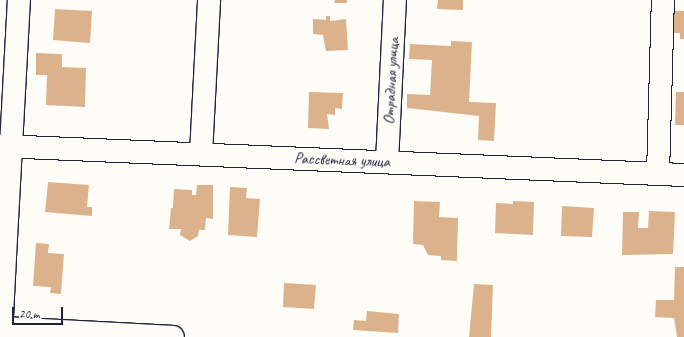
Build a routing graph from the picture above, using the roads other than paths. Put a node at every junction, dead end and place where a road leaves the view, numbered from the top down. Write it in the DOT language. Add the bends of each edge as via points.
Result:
graph roads {
  1 [pos="19,0"];
  2 [pos="209,0"];
  3 [pos="394,0"];
  4 [pos="663,0"];
  5 [pos="6,146"];
  6 [pos="201,154"];
  7 [pos="387,162"];
  8 [pos="658,174"];
  9 [pos="684,175"];
  10 [pos="3,258"];
  11 [pos="1,333"];
  12 [pos="173,337"];
  1 -- 5 [label="street"];
  2 -- 6 [label="street"];
  3 -- 7 [label="street, Отрадная улица"];
  4 -- 8 [label="street"];
  5 -- 6 [label="street, Рассветная улица"];
  5 -- 10 [label="street"];
  6 -- 7 [label="street, Рассветная улица"];
  7 -- 8 [label="street, Рассветная улица"];
  8 -- 9 [label="street, Рассветная улица"];
  10 -- 11 [label="street"];
  11 -- 12 [label="street"];
}
